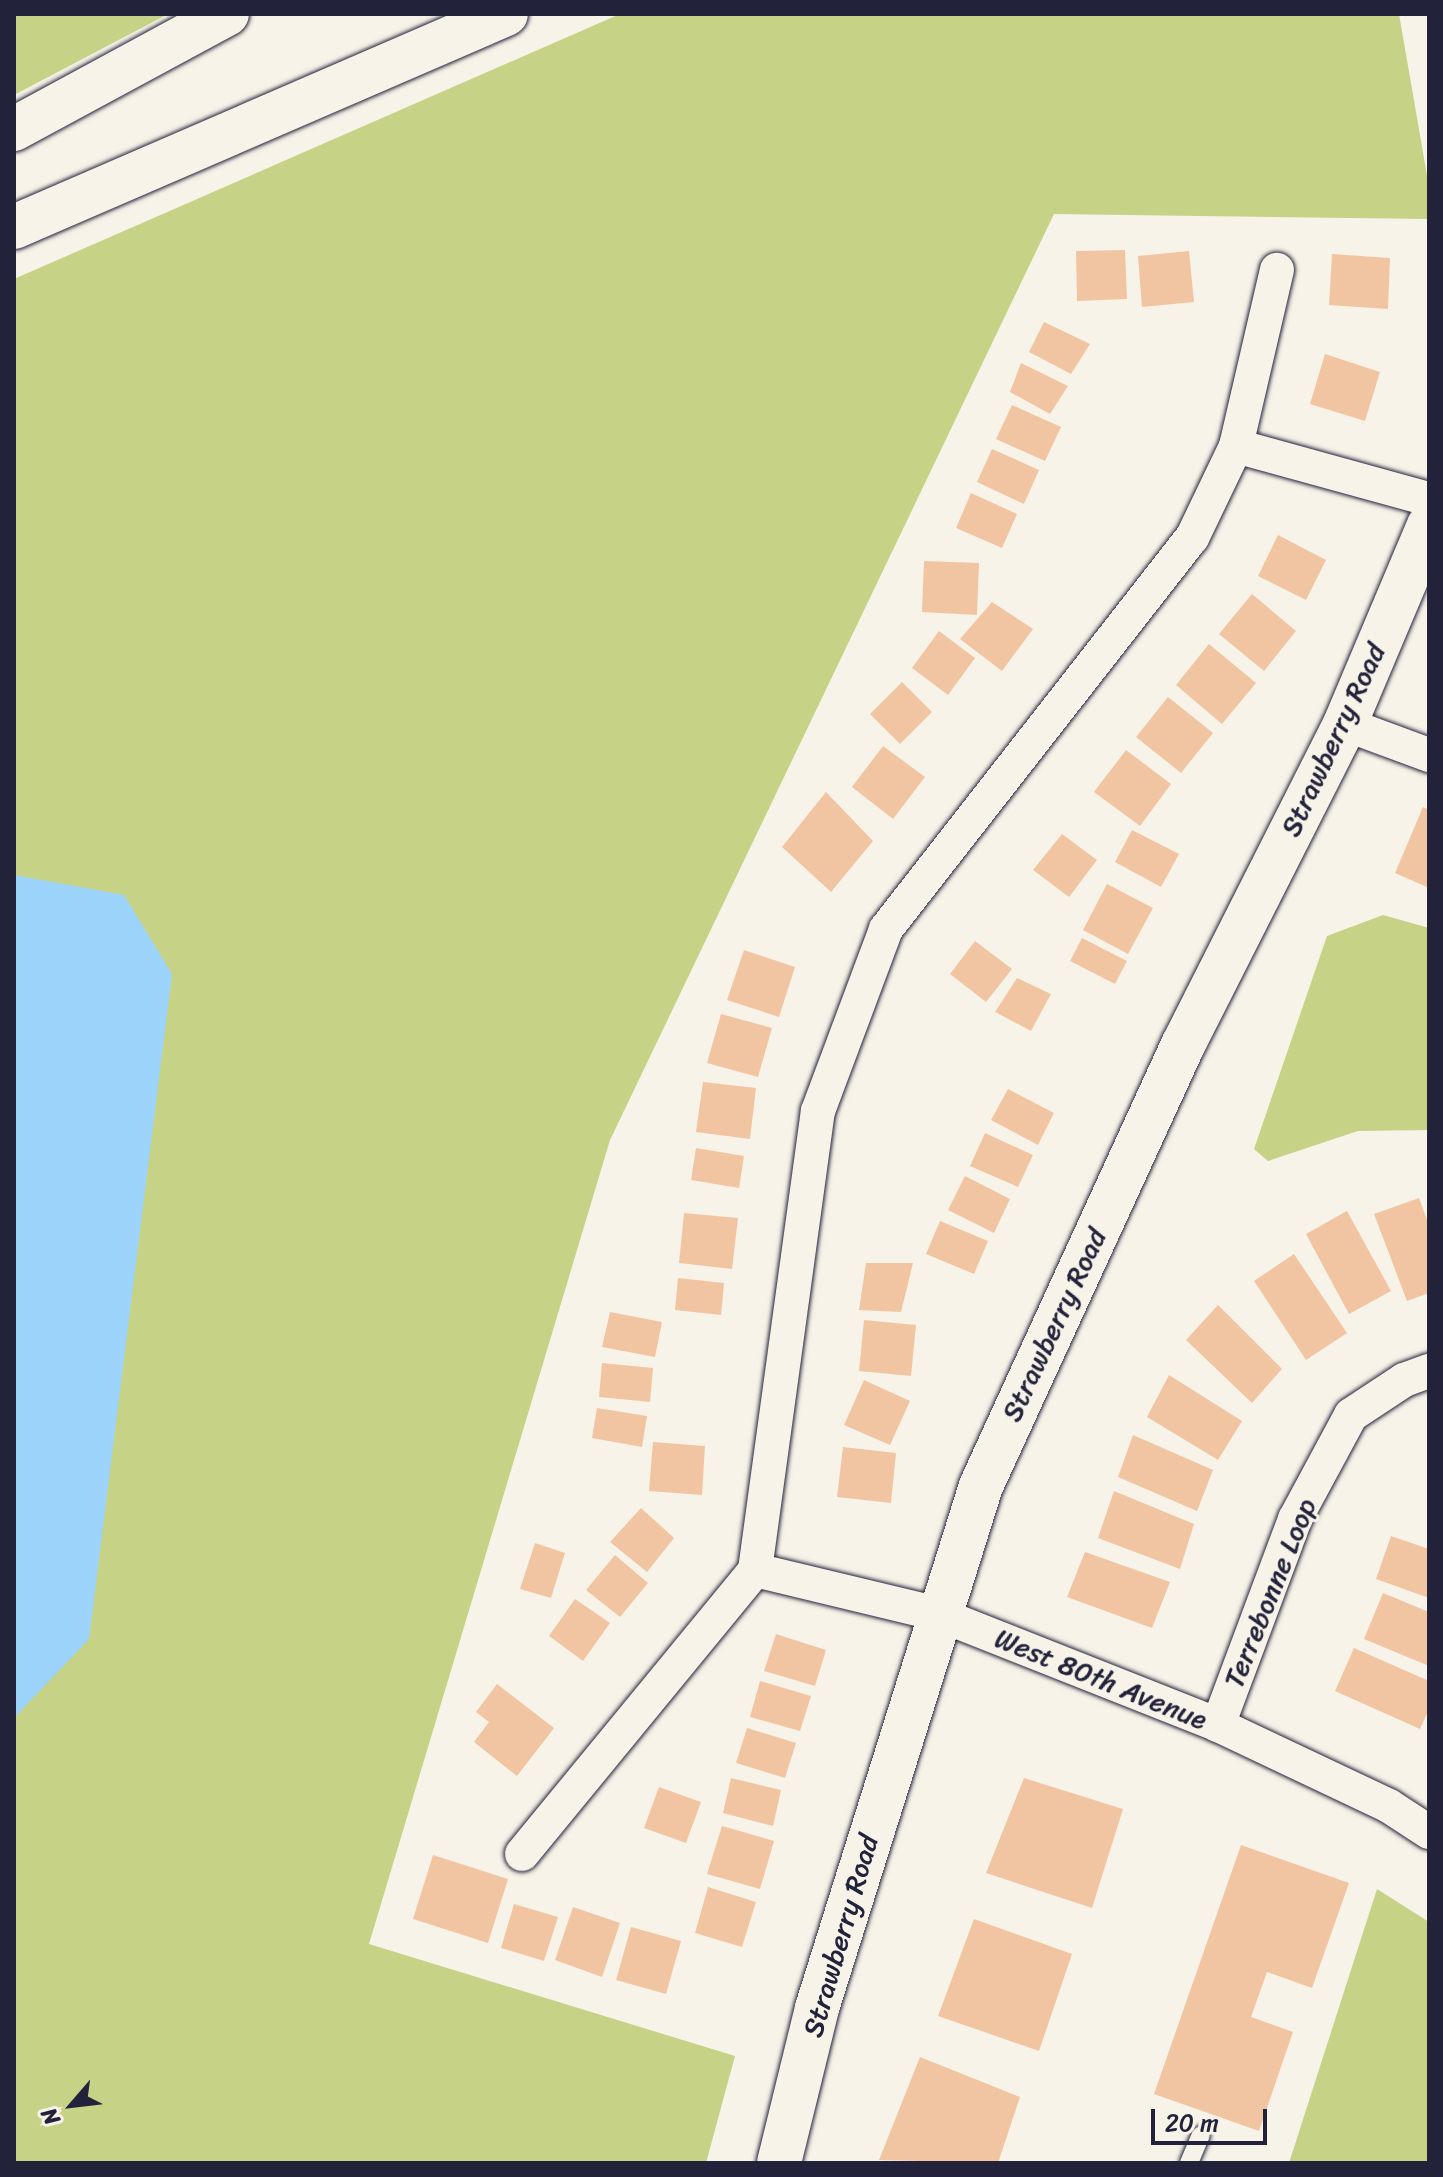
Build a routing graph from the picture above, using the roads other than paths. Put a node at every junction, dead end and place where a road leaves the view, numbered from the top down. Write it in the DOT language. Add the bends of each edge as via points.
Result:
graph roads {
  1 [pos="227,14"];
  2 [pos="506,14"];
  3 [pos="14,129"];
  4 [pos="14,227"];
  5 [pos="1277,270"];
  6 [pos="1236,446"];
  7 [pos="1429,499"];
  8 [pos="1429,525"];
  9 [pos="1345,724"];
  10 [pos="1429,755"];
  11 [pos="1429,1371"];
  12 [pos="755,1570"];
  13 [pos="938,1614"];
  14 [pos="1218,1725"];
  15 [pos="1429,1832"];
  16 [pos="522,1854"];
  17 [pos="1201,2135"];
  18 [pos="779,2163"];
  19 [pos="1189,2163"];
  1 -- 3 [label="main road"];
  2 -- 4 [label="main road"];
  5 -- 6 [label="street"];
  6 -- 7 [label="street"];
  6 -- 12 [label="street" via="1192,538 886,929 818,1111"];
  8 -- 9 [label="main road, Strawberry Road"];
  9 -- 10 [label="street"];
  9 -- 13 [label="main road, Strawberry Road" via="1183,1045 994,1457"];
  11 -- 14 [label="street, Terrebonne Loop" via="1404,1380 1351,1415 1295,1519"];
  12 -- 13 [label="street, West 80th Avenue"];
  12 -- 16 [label="street"];
  13 -- 14 [label="street, West 80th Avenue"];
  13 -- 18 [label="main road, Strawberry Road" via="817,2008"];
  14 -- 15 [label="street, West 80th Avenue" via="1389,1806"];
  17 -- 19 [label="lane"];
}
